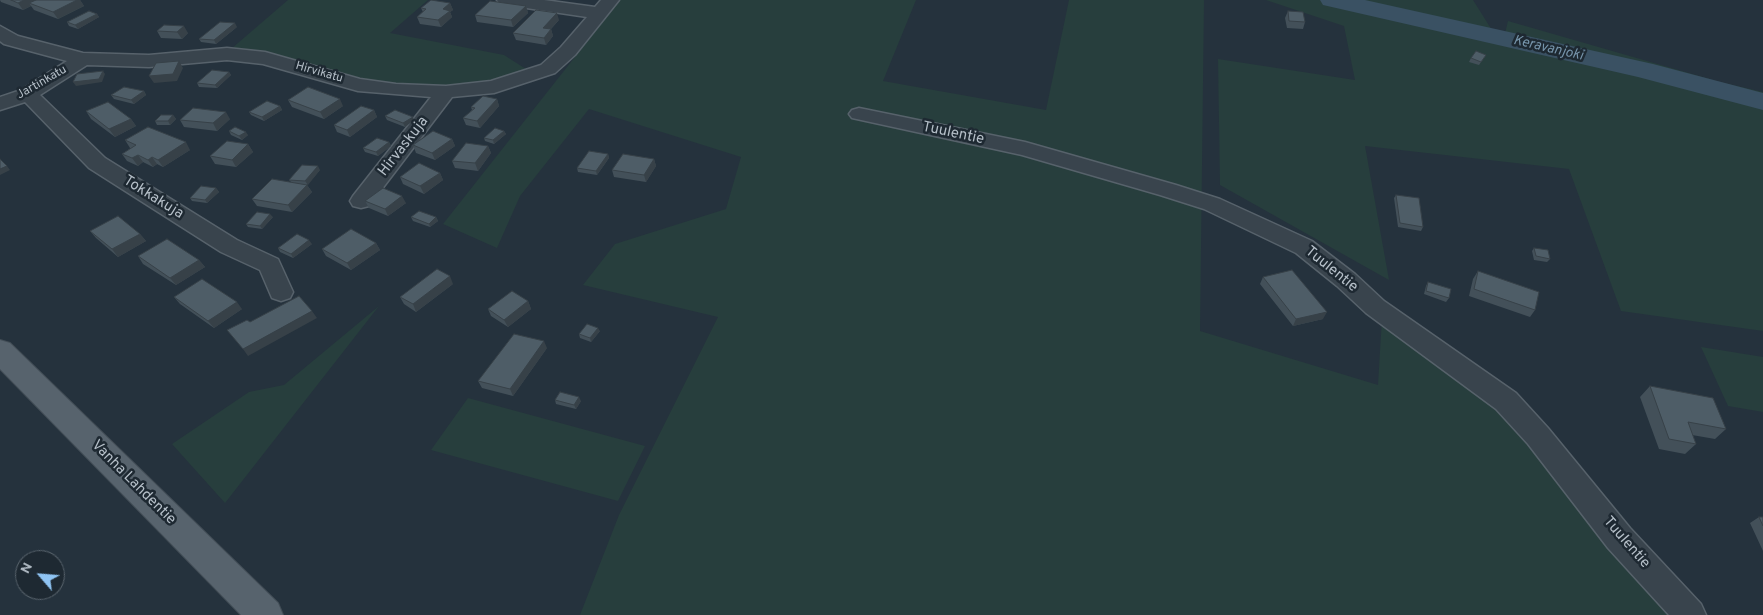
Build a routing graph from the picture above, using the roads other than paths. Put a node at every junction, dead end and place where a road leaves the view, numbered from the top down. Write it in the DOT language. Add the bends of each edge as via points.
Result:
graph roads {
  1 [pos="506,0"];
  2 [pos="605,7"];
  3 [pos="0,32"];
  4 [pos="83,59"];
  5 [pos="446,92"];
  6 [pos="28,94"];
  7 [pos="0,104"];
  8 [pos="859,114"];
  9 [pos="361,201"];
  10 [pos="281,292"];
  11 [pos="0,351"];
  12 [pos="265,615"];
  13 [pos="1690,615"];
  1 -- 2 [label="street"];
  2 -- 5 [label="street, Hirvikatu" via="568,51 548,69 494,87"];
  3 -- 4 [label="street, Hirvikatu" via="11,40"];
  4 -- 5 [label="street, Hirvikatu" via="149,60 227,54 265,58 358,84 396,90"];
  4 -- 6 [label="street, Jartinkatu"];
  5 -- 9 [label="street, Hirvaskuja"];
  6 -- 7 [label="street, Jartinkatu"];
  6 -- 10 [label="street, Tokkakuja" via="97,163 229,246 270,265"];
  8 -- 13 [label="street, Tuulentie" via="1025,149 1168,190 1212,204 1304,247 1375,307 1506,401 1619,538"];
  11 -- 12 [label="main road, Vanha Lahdentie"];
}
